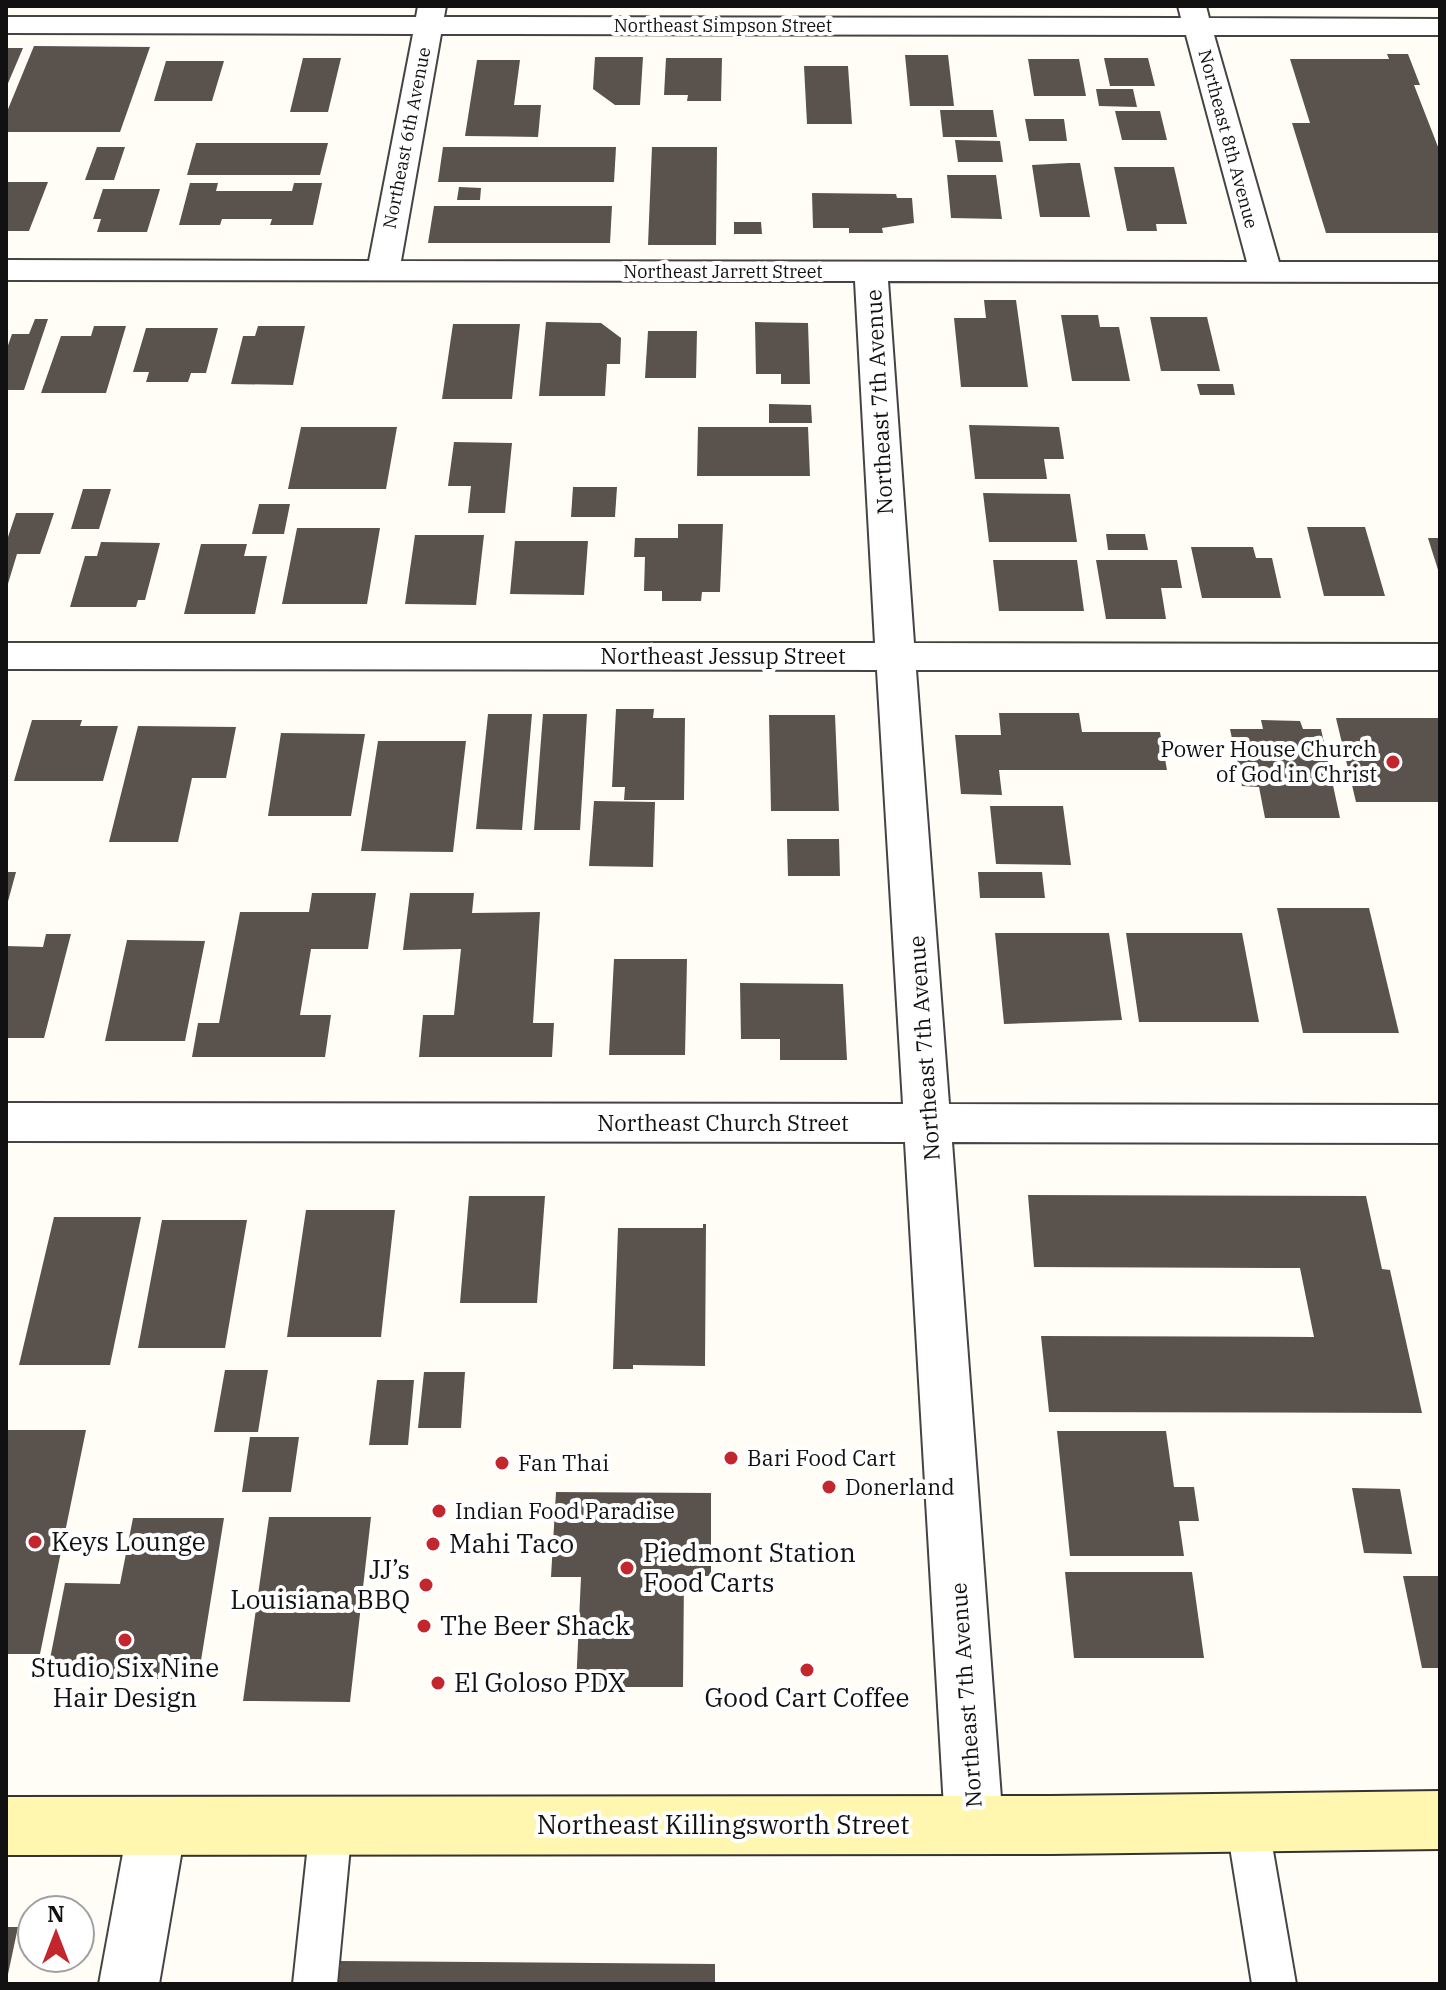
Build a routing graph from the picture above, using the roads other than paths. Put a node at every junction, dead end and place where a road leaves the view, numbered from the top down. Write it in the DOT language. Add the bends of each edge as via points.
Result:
graph roads {
  1 [pos="430,16"];
  2 [pos="1195,16"];
  3 [pos="6,25"];
  4 [pos="1440,27"];
  5 [pos="6,270"];
  6 [pos="383,271"];
  7 [pos="1265,271"];
  8 [pos="871,272"];
  9 [pos="1440,272"];
  10 [pos="6,656"];
  11 [pos="894,656"];
  12 [pos="1440,657"];
  13 [pos="6,1122"];
  14 [pos="930,1123"];
  15 [pos="1440,1124"];
  16 [pos="1440,1820"];
  17 [pos="1247,1822"];
  18 [pos="974,1825"];
  19 [pos="6,1826"];
  20 [pos="157,1826"];
  21 [pos="331,1826"];
  22 [pos="129,1984"];
  23 [pos="315,1984"];
  24 [pos="1274,1984"];
  1 -- 2 [label="street, Northeast Simpson Street"];
  1 -- 3 [label="street, Northeast Simpson Street"];
  1 -- 6 [label="street, Northeast 6th Avenue"];
  2 -- 4 [label="street, Northeast Simpson Street"];
  2 -- 7 [label="street, Northeast 8th Avenue"];
  5 -- 6 [label="street, Northeast Jarrett Street"];
  6 -- 8 [label="street, Northeast Jarrett Street"];
  7 -- 8 [label="street, Northeast Jarrett Street"];
  7 -- 9 [label="street, Northeast Jarrett Street"];
  8 -- 11 [label="street, Northeast 7th Avenue"];
  10 -- 11 [label="street, Northeast Jessup Street"];
  11 -- 12 [label="street, Northeast Jessup Street"];
  11 -- 14 [label="street, Northeast 7th Avenue"];
  13 -- 14 [label="street, Northeast Church Street"];
  14 -- 15 [label="street, Northeast Church Street"];
  14 -- 18 [label="street, Northeast 7th Avenue"];
  16 -- 17 [label="main road, Northeast Killingsworth Street"];
  17 -- 18 [label="main road, Northeast Killingsworth Street"];
  17 -- 24 [label="lane"];
  18 -- 21 [label="main road, Northeast Killingsworth Street"];
  19 -- 20 [label="main road, Northeast Killingsworth Street"];
  20 -- 21 [label="main road, Northeast Killingsworth Street"];
  20 -- 22 [label="street"];
  21 -- 23 [label="lane"];
}
